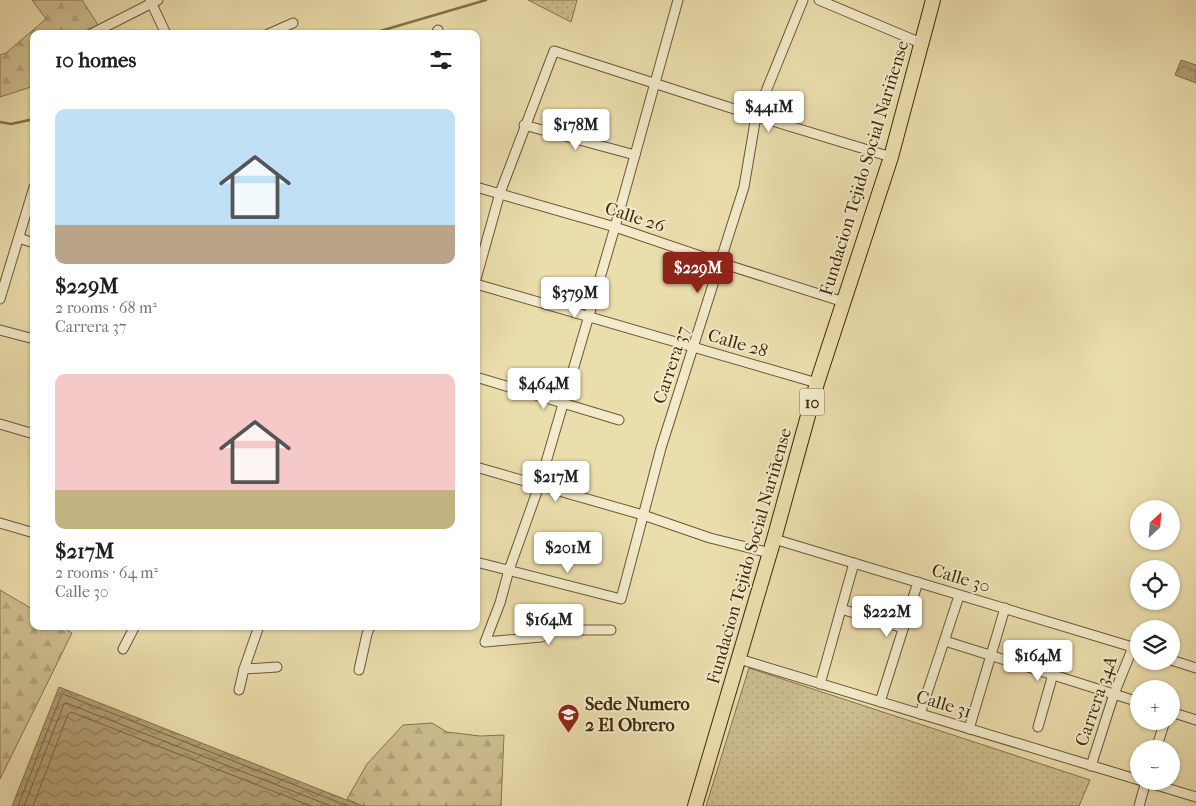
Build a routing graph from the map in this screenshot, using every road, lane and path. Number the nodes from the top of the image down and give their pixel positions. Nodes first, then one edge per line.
1 (678, 0) edge
2 (803, 0) edge
3 (820, 0) edge
4 (933, 0) edge
5 (153, 1) edge
6 (293, 23) dead end
7 (99, 30) edge
8 (164, 30) edge
9 (277, 30) edge
10 (921, 43) junction
11 (656, 84) junction
12 (756, 116) junction
13 (524, 125) junction
14 (635, 155) junction
15 (891, 156) junction
16 (480, 188) edge
17 (500, 193) junction
18 (30, 201) edge
19 (615, 227) junction
20 (19, 238) junction
21 (30, 242) edge
22 (721, 263) junction
23 (480, 265) edge
24 (480, 285) edge
25 (0, 299) edge
26 (844, 302) junction
27 (588, 317) junction
28 (0, 330) edge
29 (30, 338) edge
30 (693, 347) junction
31 (480, 378) edge
32 (817, 384) junction
33 (563, 403) junction
34 (619, 420) dead end
35 (0, 424) edge
36 (30, 433) edge
37 (480, 468) edge
38 (539, 486) junction
39 (643, 515) junction
40 (0, 522) edge
41 (30, 532) edge
42 (774, 540) junction
43 (770, 553) junction
44 (480, 563) edge
45 (854, 563) junction
46 (509, 570) junction
47 (918, 582) junction
48 (960, 596) junction
49 (1005, 608) junction
50 (841, 610) junction
51 (903, 628) junction
52 (133, 630) edge
53 (257, 630) edge
54 (368, 630) edge
55 (612, 630) dead end
56 (945, 640) junction
57 (1130, 646) edge
58 (123, 649) dead end
59 (1059, 653) dead end
60 (992, 655) junction
61 (739, 659) junction
62 (1130, 661) edge
63 (1180, 663) edge
64 (277, 667) dead end
65 (1196, 668) edge
66 (244, 669) junction
67 (359, 670) dead end
68 (1053, 674) junction
69 (820, 684) junction
70 (239, 690) dead end
71 (1114, 694) junction
72 (1130, 699) edge
73 (880, 702) junction
74 (920, 714) junction
75 (1180, 715) edge
76 (1196, 720) edge
77 (1038, 726) dead end
78 (969, 729) junction
79 (1091, 766) junction
80 (1130, 777) edge
81 (1142, 790) edge
82 (1173, 790) edge
83 (1196, 797) edge
84 (695, 806) edge
85 (1139, 806) edge

1 - 11 street
2 - 12 street, Carrera 37
3 - 10 street
4 - 10 main road, Fundacion Tejido Social Nariñense / 10
5 - 7 street
5 - 8 street
6 - 9 street
10 - 15 main road, Fundacion Tejido Social Nariñense / 10
11 - 12 street
11 - 13 street
11 - 14 street
12 - 15 street
12 - 22 street, Carrera 37
13 - 14 street
13 - 17 street
14 - 19 street
15 - 26 main road, Fundacion Tejido Social Nariñense / 10
16 - 17 street, Calle 26
17 - 19 street, Calle 26
17 - 23 street
18 - 20 street
19 - 22 street, Calle 26
19 - 27 street
20 - 21 street
20 - 25 street
22 - 26 street, Calle 26
22 - 30 street, Carrera 37
24 - 27 street, Calle 28
26 - 32 main road, Fundacion Tejido Social Nariñense / 10
27 - 30 street, Calle 28
27 - 33 street
28 - 29 street
30 - 32 street, Calle 28
30 - 39 street, Carrera 37
31 - 33 street
32 - 42 main road, Fundacion Tejido Social Nariñense / 10
33 - 34 street
33 - 38 street
35 - 36 street
37 - 38 street
38 - 39 street
38 - 46 street
39 - 43 street
39 - 46 street, Carrera 37
40 - 41 street
42 - 43 main road, Fundacion Tejido Social Nariñense / 10
42 - 45 street, Calle 30
43 - 61 main road, Fundacion Tejido Social Nariñense / 10
44 - 46 street
45 - 47 street, Calle 30
45 - 50 street
46 - 55 street
47 - 48 street, Calle 30
47 - 51 street
48 - 49 street, Calle 30
48 - 56 street
49 - 57 street, Calle 30
49 - 60 street
50 - 51 street
50 - 69 street
51 - 73 street
52 - 58 street
53 - 66 street
54 - 67 street
56 - 60 street
56 - 74 street
59 - 68 street
60 - 68 street
60 - 78 street
61 - 69 street, Calle 31
61 - 84 main road, Fundacion Tejido Social Nariñense / 10
62 - 71 street, Carrera 34A
63 - 65 street
64 - 66 street
66 - 70 street
68 - 71 street
68 - 77 street
69 - 73 street, Calle 31
71 - 72 street
71 - 79 street, Carrera 34A
73 - 74 street, Calle 31
74 - 78 street, Calle 31
75 - 76 street
78 - 79 street, Calle 31
79 - 80 street, Calle 31
81 - 85 street
82 - 83 street, Calle 31

